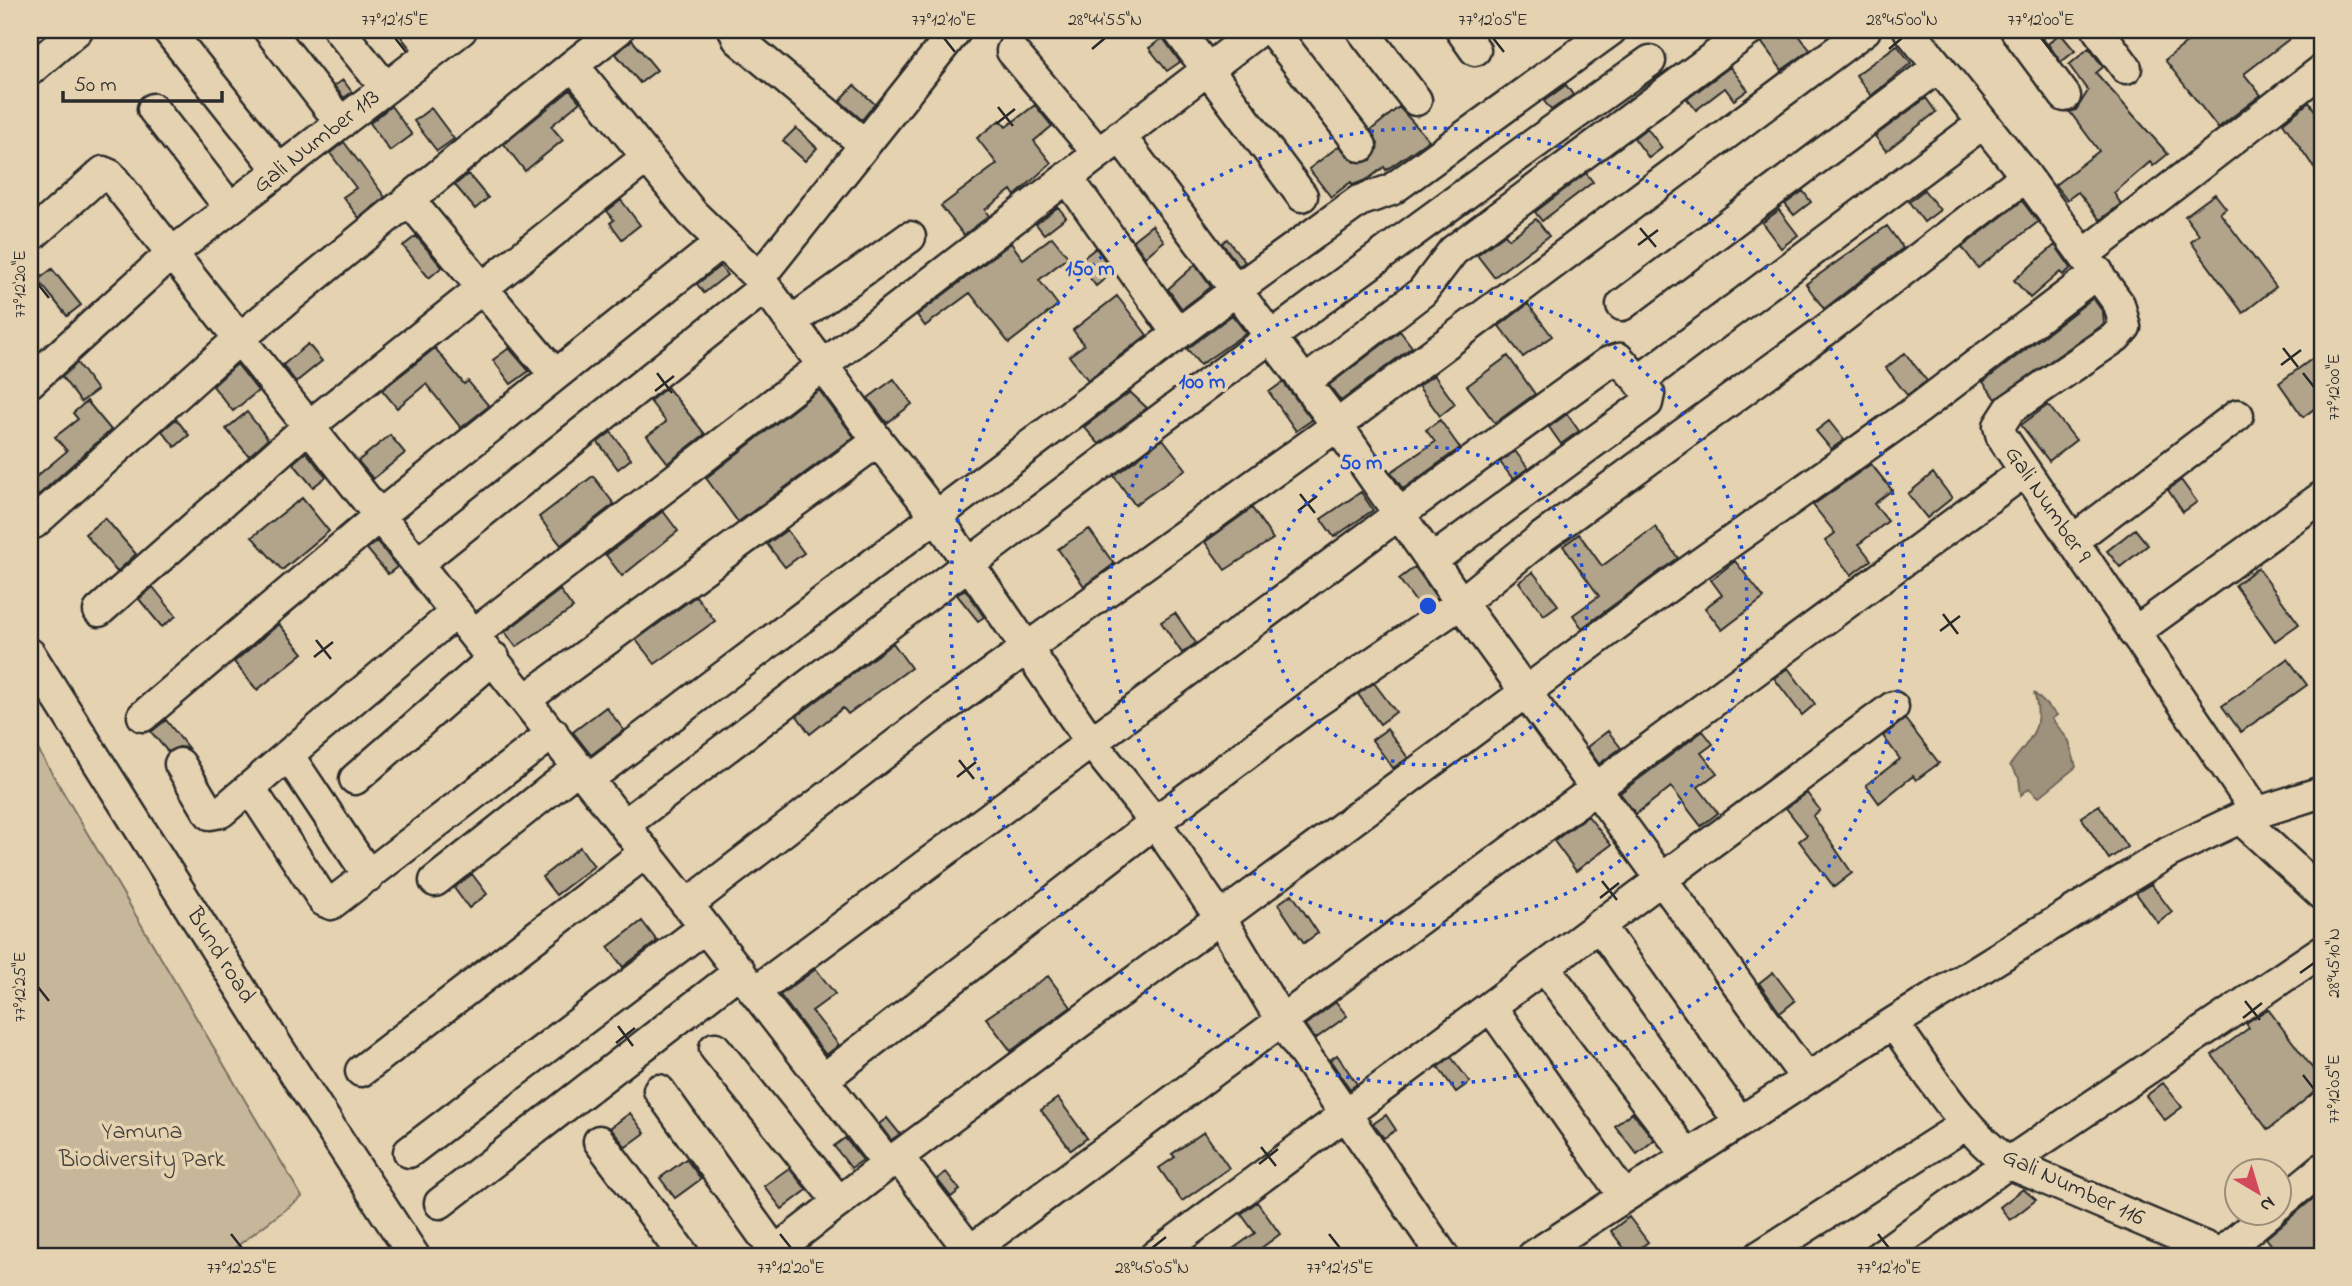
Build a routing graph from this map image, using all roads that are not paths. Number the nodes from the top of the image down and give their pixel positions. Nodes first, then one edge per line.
1 (77, 30) edge
2 (168, 30) edge
3 (268, 30) edge
4 (339, 30) edge
5 (461, 30) edge
6 (618, 30) edge
7 (734, 30) edge
8 (1178, 30) edge
9 (1259, 30) edge
10 (1272, 30) edge
11 (1362, 30) edge
12 (1611, 30) edge
13 (1866, 30) edge
14 (1909, 30) edge
15 (2016, 30) edge
16 (2098, 30) edge
17 (954, 31) edge
18 (1734, 35) edge
19 (425, 40) edge
20 (1012, 51) dead end
21 (1650, 61) dead end
22 (573, 65) junction
23 (1938, 67) junction
24 (2126, 68) dead end
25 (30, 70) edge
26 (1207, 70) junction
27 (2322, 70) edge
28 (386, 88) junction
29 (2065, 96) dead end
30 (1416, 100) dead end
31 (153, 109) dead end
32 (1983, 122) junction
33 (341, 123) junction
34 (864, 144) junction
35 (1109, 145) junction
36 (1361, 146) dead end
37 (647, 157) junction
38 (281, 171) junction
39 (2026, 176) junction
40 (1066, 177) junction
41 (1302, 196) dead end
42 (409, 200) junction
43 (230, 208) junction
44 (30, 237) edge
45 (910, 237) dead end
46 (722, 242) junction
47 (172, 253) junction
48 (2092, 263) junction
49 (762, 282) junction
50 (483, 289) junction
51 (1236, 290) junction
52 (1622, 305) dead end
53 (791, 322) junction
54 (1178, 334) junction
55 (1271, 337) junction
56 (240, 338) junction
57 (824, 367) junction
58 (555, 375) junction
59 (1639, 381) junction
60 (30, 382) edge
61 (1305, 382) junction
62 (2238, 415) dead end
63 (1337, 425) junction
64 (309, 426) junction
65 (878, 440) junction
66 (2025, 471) junction
67 (2322, 497) edge
68 (1399, 514) junction
69 (379, 516) junction
70 (936, 516) junction
71 (34, 523) dead end
72 (2072, 541) junction
73 (1431, 561) junction
74 (417, 564) junction
75 (969, 565) junction
76 (1461, 603) junction
77 (99, 611) dead end
78 (465, 623) junction
79 (2134, 633) junction
80 (1026, 649) junction
81 (30, 654) edge
82 (494, 658) junction
83 (1527, 693) junction
84 (526, 699) junction
85 (1893, 707) dead end
86 (143, 716) dead end
87 (553, 733) junction
88 (1091, 742) junction
89 (288, 755) junction
90 (180, 764) dead end
91 (584, 773) junction
92 (355, 779) dead end
93 (250, 788) junction
94 (1595, 788) junction
95 (2322, 792) edge
96 (2249, 815) junction
97 (1155, 822) junction
98 (624, 825) junction
99 (646, 852) junction
100 (369, 876) junction
101 (1661, 879) junction
102 (435, 881) dead end
103 (2322, 894) edge
104 (696, 916) junction
105 (1221, 919) junction
106 (1599, 925) junction
107 (2322, 951) edge
108 (1544, 967) junction
109 (748, 981) junction
110 (1491, 1007) junction
111 (1281, 1020) junction
112 (1893, 1023) junction
113 (715, 1048) dead end
114 (361, 1071) dead end
115 (825, 1078) junction
116 (1806, 1078) junction
117 (659, 1090) dead end
118 (1345, 1116) junction
119 (1739, 1121) junction
120 (1966, 1124) junction
121 (599, 1141) dead end
122 (409, 1152) dead end
123 (1687, 1155) junction
124 (893, 1160) junction
125 (2008, 1163) junction
126 (2322, 1169) edge
127 (2292, 1194) edge
128 (1624, 1196) junction
129 (839, 1202) junction
130 (440, 1203) dead end
131 (2255, 1226) edge
132 (972, 1254) edge
133 (774, 1255) edge
134 (2223, 1255) edge
135 (414, 1256) edge
136 (684, 1256) edge
137 (1155, 1256) edge
138 (1443, 1256) edge
139 (1533, 1256) edge
140 (1760, 1256) edge
141 (1880, 1256) edge

1 - 25 street
2 - 38 street
3 - 33 street
4 - 28 street
5 - 19 street, Gali Number 113
6 - 22 street
7 - 34 street
8 - 26 street
9 - 26 street
10 - 36 street
11 - 30 street
12 - 51 street
13 - 63 street
14 - 23 street, Gali Number 9
15 - 29 street
16 - 24 street
17 - 34 street
18 - 61 street
19 - 28 street, Gali Number 113
20 - 35 street
21 - 55 street
22 - 37 street
22 - 42 street
23 - 32 street, Gali Number 9
23 - 52 street
26 - 35 street
26 - 41 street
27 - 48 street
28 - 33 street, Gali Number 113
31 - 43 street
32 - 39 street, Gali Number 9
32 - 59 street
33 - 38 street, Gali Number 113
34 - 49 street
35 - 40 street
35 - 51 street
37 - 46 street
37 - 50 street
38 - 43 street, Gali Number 113
39 - 48 street, Gali Number 9
39 - 76 street
40 - 54 street
40 - 57 street
42 - 50 street
42 - 56 street
43 - 47 street, Gali Number 113
44 - 47 street
45 - 53 street
46 - 49 street
46 - 58 street
47 - 56 street
47 - 60 street, Gali Number 113
48 - 66 street, Gali Number 9
48 - 83 street
49 - 53 street
49 - 74 street
50 - 58 street
50 - 64 street
51 - 54 street
51 - 55 street
53 - 57 street
54 - 70 street
55 - 61 street
55 - 75 street
56 - 64 street
56 - 71 street
57 - 65 street
57 - 78 street
58 - 69 street
59 - 68 street
59 - 73 street
61 - 63 street
62 - 72 street
63 - 68 street
63 - 80 street
64 - 69 street
64 - 77 street
65 - 70 street
65 - 84 street
66 - 72 street, Gali Number 9
66 - 94 street
67 - 79 street
68 - 73 street
68 - 88 street
69 - 74 street
69 - 86 street
70 - 75 street
70 - 91 street
72 - 79 street, Gali Number 9
73 - 76 street
74 - 78 street
75 - 80 street
75 - 98 street
76 - 83 street
76 - 97 street
78 - 82 street
78 - 89 street
79 - 96 street, Gali Number 9
80 - 88 street
80 - 104 street
81 - 135 street, Bund road
82 - 84 street
82 - 92 street
83 - 94 street
83 - 105 street
84 - 87 street
85 - 101 street
87 - 91 street
87 - 100 street
88 - 97 street
88 - 109 street
89 - 93 street
89 - 100 street
90 - 93 street
91 - 98 street
91 - 102 street
93 - 100 street
94 - 101 street
94 - 111 street
95 - 96 street
96 - 103 street, Gali Number 9
96 - 112 street
97 - 105 street
97 - 115 street
98 - 99 street
99 - 104 street
99 - 114 street
101 - 106 street
101 - 116 street
104 - 109 street
104 - 122 street
105 - 111 street
105 - 124 street
106 - 108 street
106 - 119 street
107 - 125 street
108 - 110 street
108 - 123 street
109 - 115 street
109 - 130 street
110 - 118 street
110 - 128 street
111 - 118 street
111 - 132 street
112 - 116 street
112 - 120 street, Gali Number 116
113 - 129 street
115 - 124 street
116 - 119 street
117 - 133 street
118 - 137 street
118 - 138 street
119 - 123 street
120 - 125 street, Gali Number 116
120 - 140 street
121 - 136 street
123 - 128 street
124 - 129 street
124 - 132 street
125 - 134 street, Gali Number 116
125 - 141 street
126 - 127 street
128 - 139 street
129 - 133 street
131 - 134 street

